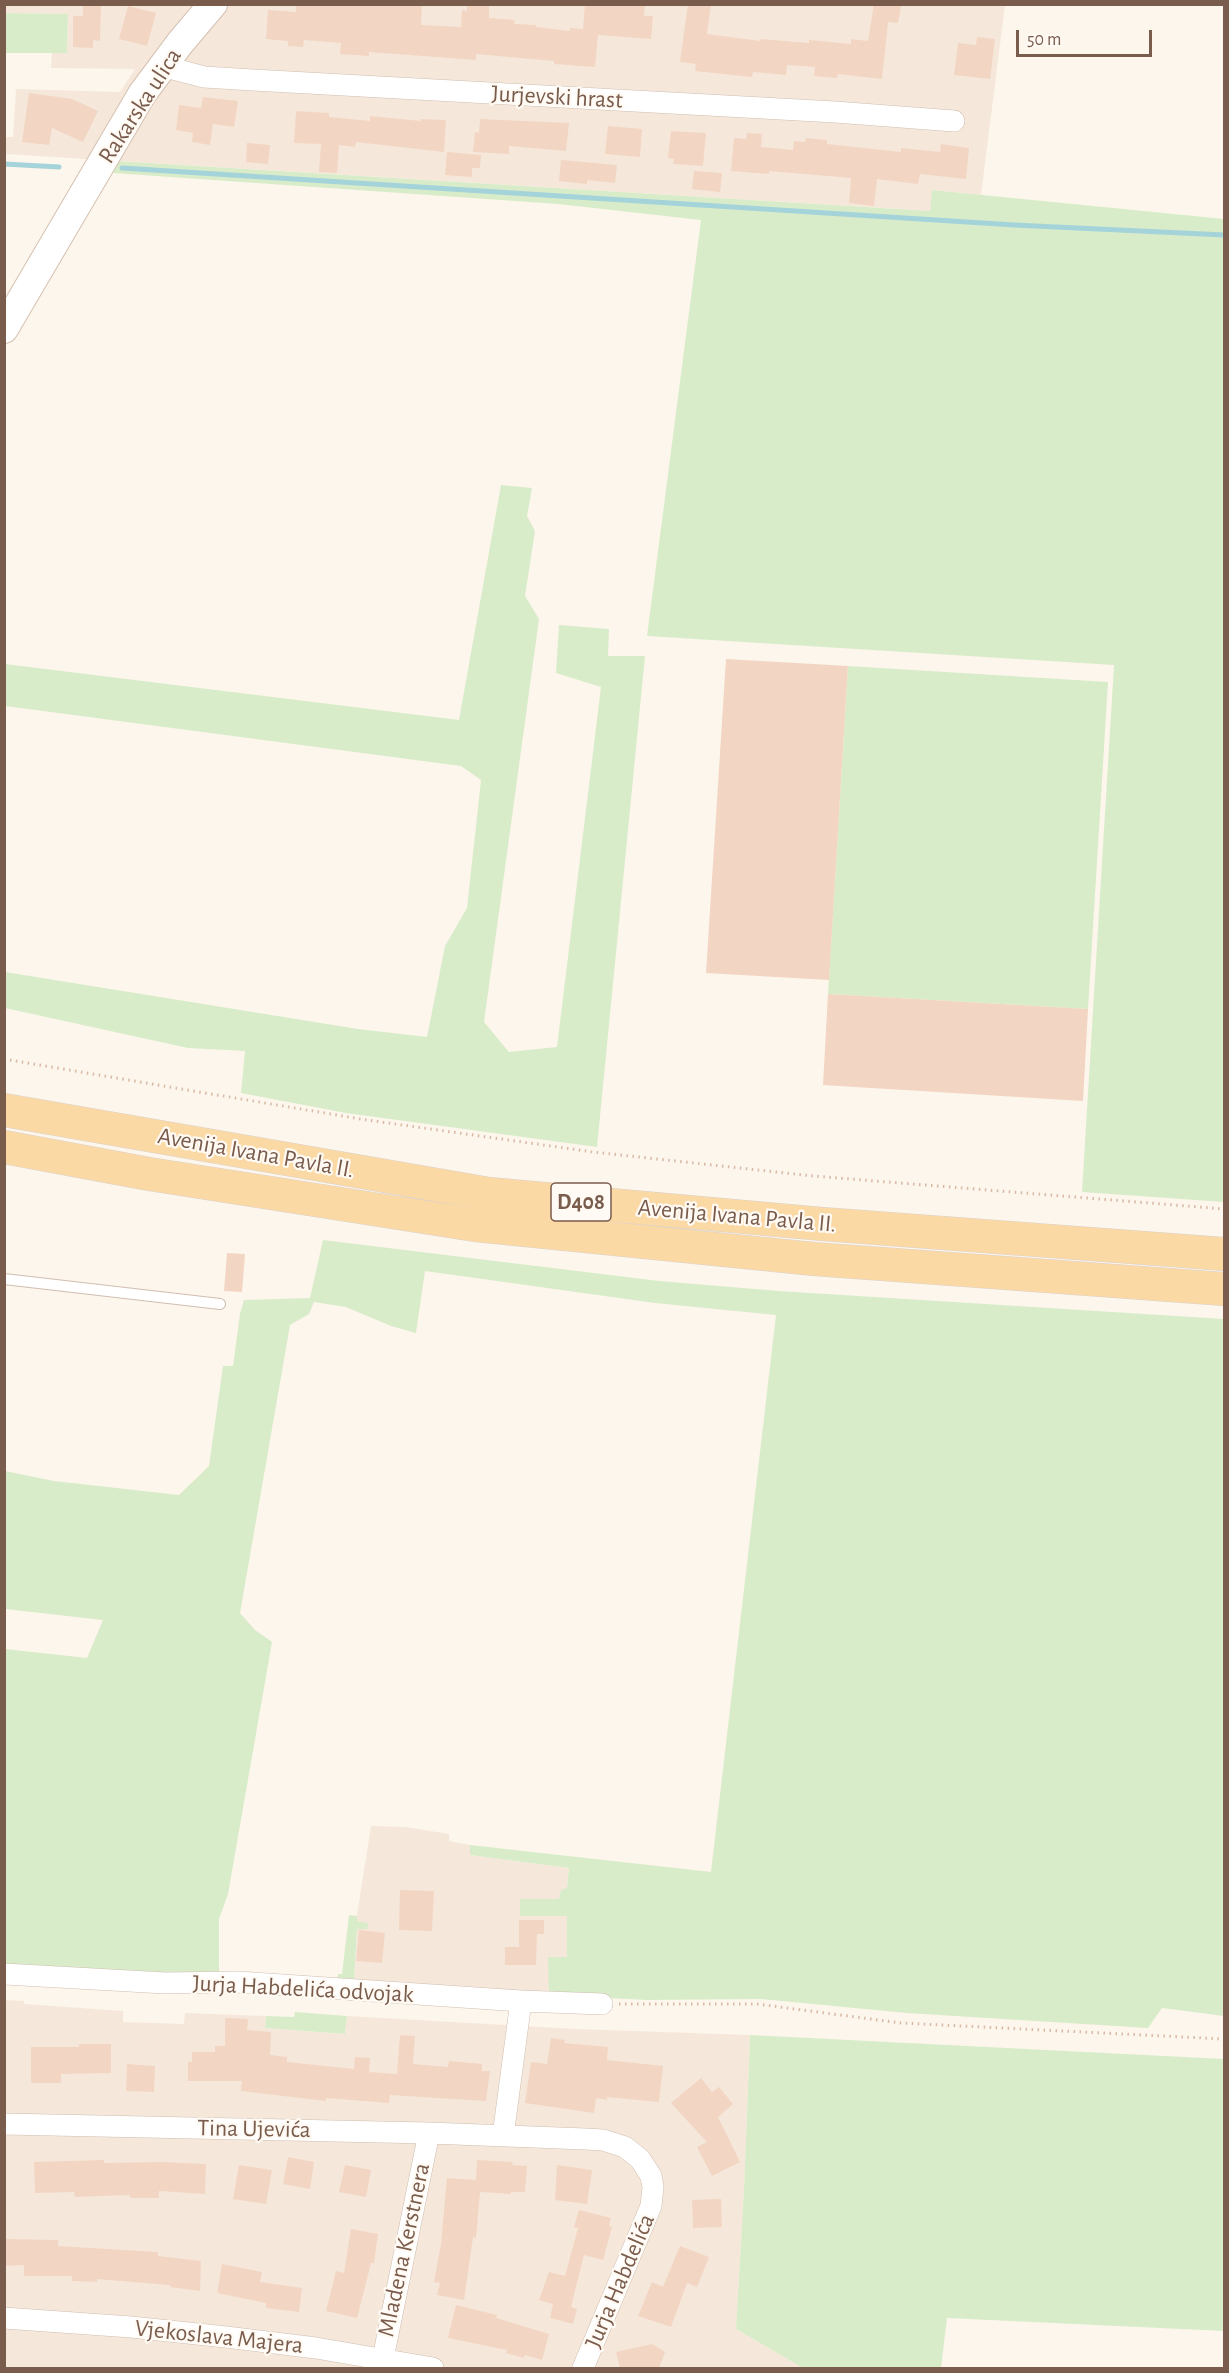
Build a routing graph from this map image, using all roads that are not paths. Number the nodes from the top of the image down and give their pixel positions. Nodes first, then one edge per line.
1 (213, 4) edge
2 (162, 66) junction
3 (954, 121) dead end
4 (4, 330) edge
5 (4, 1110) edge
6 (4, 1146) edge
7 (1224, 1254) edge
8 (4, 1279) edge
9 (1224, 1289) edge
10 (220, 1304) dead end
11 (4, 1974) edge
12 (521, 2001) junction
13 (602, 2004) road end
14 (4, 2124) edge
15 (429, 2133) junction
16 (503, 2136) junction
17 (4, 2318) edge
18 (382, 2364) edge
19 (433, 2368) edge
20 (583, 2368) edge

1 - 2 main road, Rakarska ulica
2 - 3 street, Jurjevski hrast
2 - 4 main road, Rakarska ulica
5 - 7 main road, Avenija Ivana Pavla II. / D408
6 - 9 main road, Avenija Ivana Pavla II. / D408
8 - 10 lane
11 - 12 street, Jurja Habdelića odvojak
12 - 13 street, Jurja Habdelića odvojak
12 - 16 street
14 - 15 street, Tina Ujevića
15 - 16 street, Tina Ujevića
15 - 18 street, Mladena Kerstnera
16 - 20 street, Jurja Habdelića
17 - 18 street, Vjekoslava Majera
18 - 19 street, Vjekoslava Majera

